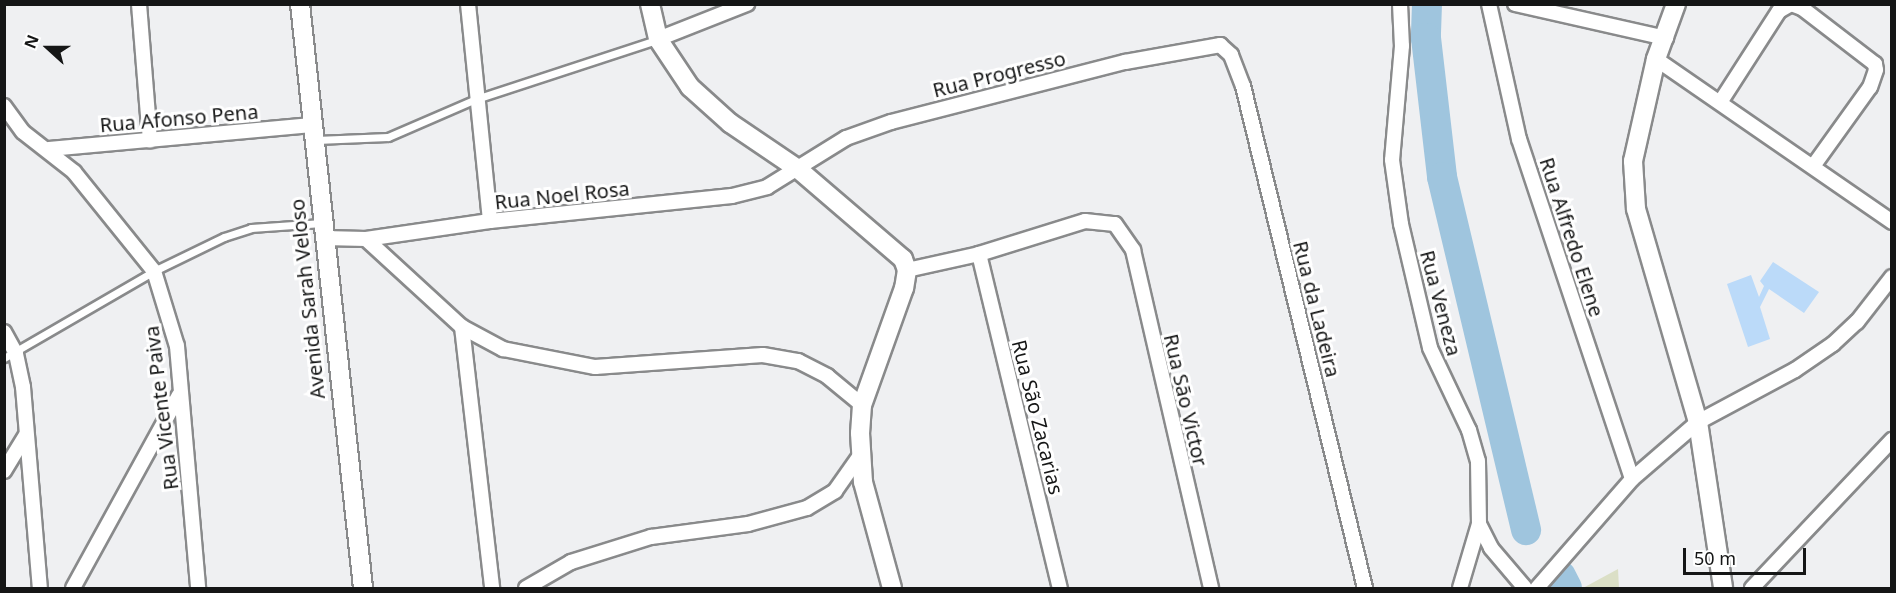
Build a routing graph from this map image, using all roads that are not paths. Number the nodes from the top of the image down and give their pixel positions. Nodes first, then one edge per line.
1 (139, 4) edge
2 (300, 4) edge
3 (468, 4) edge
4 (650, 4) edge
5 (747, 4) edge
6 (1400, 4) edge
7 (1489, 4) edge
8 (1515, 4) edge
9 (1676, 4) edge
10 (1791, 4) edge
11 (1666, 38) junction
12 (658, 39) junction
13 (1220, 45) joint
14 (1656, 59) junction
15 (476, 99) junction
16 (1721, 101) junction
17 (4, 106) edge
18 (313, 133) junction
19 (150, 141) junction
20 (49, 149) junction
21 (1814, 165) junction
22 (798, 170) junction
23 (490, 221) junction
24 (1892, 222) edge
25 (323, 231) junction
26 (366, 239) junction
27 (979, 254) junction
28 (907, 270) junction
29 (154, 271) junction
30 (1892, 277) edge
31 (462, 327) junction
32 (4, 332) edge
33 (10, 356) edge
34 (179, 395) junction
35 (862, 405) junction
36 (1698, 422) junction
37 (26, 435) junction
38 (1892, 440) edge
39 (1886, 453) edge
40 (861, 454) junction
41 (4, 471) edge
42 (1632, 479) junction
43 (1479, 524) junction
44 (40, 588) edge
45 (73, 588) edge
46 (198, 588) edge
47 (363, 588) edge
48 (492, 588) edge
49 (526, 588) edge
50 (892, 588) edge
51 (1060, 588) edge
52 (1211, 588) edge
53 (1365, 588) edge
54 (1460, 588) edge
55 (1524, 588) edge
56 (1537, 588) edge
57 (1723, 588) edge
58 (1752, 588) edge

1 - 19 street
2 - 18 main road, Avenida Sarah Veloso
3 - 15 street
4 - 12 main road
5 - 12 street
6 - 43 street, Rua Veneza
7 - 42 street, Rua Alfredo Elene
8 - 11 street
9 - 11 main road
10 - 16 street
10 - 21 street
11 - 14 main road
12 - 15 lane
12 - 22 main road
13 - 22 street, Rua Progresso
13 - 53 street, Rua da Ladeira
14 - 16 street
14 - 36 main road
15 - 18 lane
15 - 23 street
16 - 21 street
17 - 20 street, Rua Vicente Paiva
18 - 19 street, Rua Afonso Pena
18 - 25 main road, Avenida Sarah Veloso
19 - 20 street, Rua Afonso Pena
20 - 29 street, Rua Vicente Paiva
21 - 24 street
22 - 23 street, Rua Noel Rosa
22 - 28 main road
23 - 26 street, Rua Noel Rosa
25 - 26 street, Rua Noel Rosa
25 - 29 lane
25 - 47 main road, Avenida Sarah Veloso
26 - 31 street
27 - 28 street
27 - 51 street, Rua São Zacarias
27 - 52 street, Rua São Victor
28 - 35 main road
29 - 33 lane
29 - 34 street, Rua Vicente Paiva
30 - 36 street
31 - 35 street
31 - 48 street
32 - 33 street
33 - 37 street
34 - 45 street
34 - 46 street, Rua Vicente Paiva
35 - 40 main road
36 - 42 street
36 - 57 main road
37 - 41 street
37 - 44 street
38 - 39 street
39 - 58 street
40 - 49 street
40 - 50 main road
42 - 56 street
43 - 54 street
43 - 55 street, Rua Veneza

